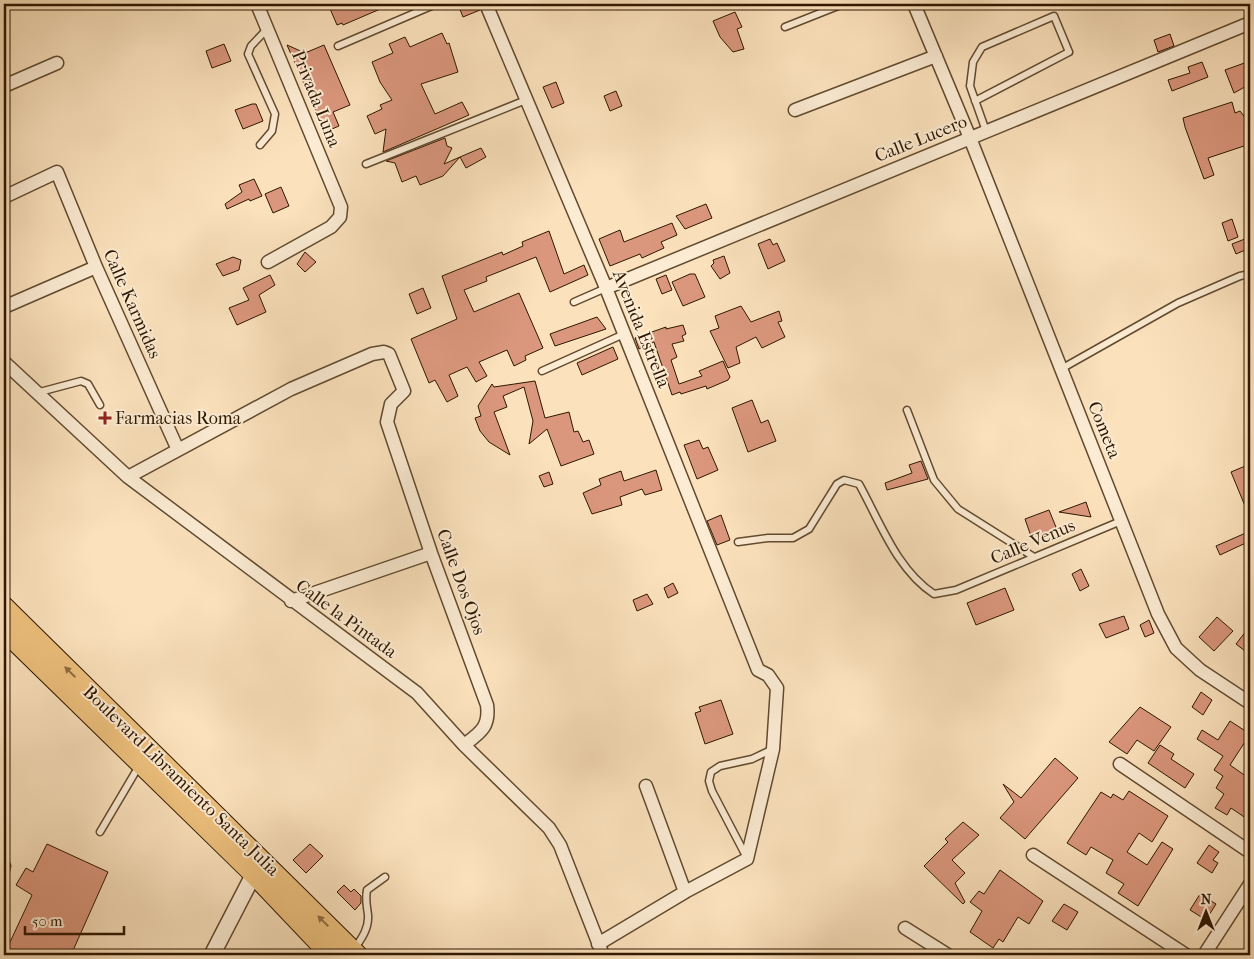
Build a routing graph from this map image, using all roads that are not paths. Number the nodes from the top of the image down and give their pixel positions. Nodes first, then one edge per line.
1 (257, 4) edge
2 (436, 4) edge
3 (486, 4) edge
4 (843, 4) edge
5 (914, 4) edge
6 (1250, 23) edge
7 (786, 27) dead end
8 (268, 28) junction
9 (338, 46) dead end
10 (936, 56) junction
11 (56, 63) dead end
12 (4, 86) edge
13 (526, 100) junction
14 (975, 100) junction
15 (795, 110) dead end
16 (986, 131) junction
17 (970, 138) junction
18 (260, 145) dead end
19 (366, 164) dead end
20 (4, 197) edge
21 (268, 262) dead end
22 (96, 267) junction
23 (1250, 274) edge
24 (606, 288) junction
25 (574, 302) dead end
26 (4, 307) edge
27 (624, 334) junction
28 (4, 362) edge
29 (1061, 369) junction
30 (542, 371) dead end
31 (35, 394) junction
32 (100, 405) dead end
33 (906, 410) dead end
34 (178, 450) junction
35 (128, 477) junction
36 (1121, 521) junction
37 (738, 542) dead end
38 (431, 553) junction
39 (1034, 557) junction
40 (291, 601) junction
41 (4, 607) edge
42 (11, 637) edge
43 (1250, 703) edge
44 (464, 745) junction
45 (773, 749) junction
46 (140, 764) junction
47 (1120, 764) dead end
48 (646, 786) dead end
49 (100, 832) dead end
50 (1250, 852) edge
51 (1033, 855) dead end
52 (4, 859) edge
53 (747, 859) junction
54 (258, 867) junction
55 (385, 877) dead end
56 (4, 878) edge
57 (1250, 884) edge
58 (685, 892) junction
59 (905, 928) dead end
60 (600, 950) edge
61 (355, 953) edge
62 (212, 955) edge
63 (331, 955) edge
64 (948, 955) edge
65 (1186, 955) edge
66 (1204, 955) edge

1 - 8 street, Privada Luna
2 - 9 lane
3 - 13 street, Avenida Estrella
4 - 7 lane
5 - 10 street, Cometa
6 - 16 street, Calle Lucero
8 - 18 lane
8 - 21 street, Privada Luna
10 - 15 street
10 - 17 street, Cometa
11 - 12 street
13 - 19 lane
13 - 24 street, Avenida Estrella
14 - 14 lane
14 - 16 lane
16 - 17 street, Calle Lucero
17 - 24 street, Calle Lucero
17 - 29 street, Cometa
20 - 22 street, Calle Karmidas
22 - 26 street
22 - 34 street, Calle Karmidas
23 - 29 lane
24 - 25 lane
24 - 27 street, Avenida Estrella
27 - 30 lane
27 - 45 street, Avenida Estrella
28 - 31 street, Calle la Pintada
29 - 36 street, Cometa
31 - 32 lane
31 - 35 street, Calle la Pintada
33 - 39 lane
34 - 35 street
34 - 38 street, Calle Dos Ojos
35 - 40 street, Calle la Pintada
36 - 39 lane, Calle Venus
36 - 43 street, Cometa
37 - 39 lane, Calle Venus
38 - 40 street
38 - 44 street, Calle Dos Ojos
40 - 44 street, Calle la Pintada
41 - 42 main road, Boulevard Libramiento Santa Julia
42 - 46 main road, Boulevard Libramiento Santa Julia
54 -> 42 main road, Boulevard Libramiento Santa Julia
44 - 60 street, Calle la Pintada
45 - 53 street
45 - 53 lane
46 - 49 lane
46 - 54 main road, Boulevard Libramiento Santa Julia
47 - 50 street
48 - 58 street
51 - 65 street
52 - 56 lane
53 - 58 street
61 -> 54 main road, Boulevard Libramiento Santa Julia
54 - 62 street
54 - 63 main road, Boulevard Libramiento Santa Julia
55 - 61 lane
57 - 66 street
58 - 60 street
59 - 64 street

